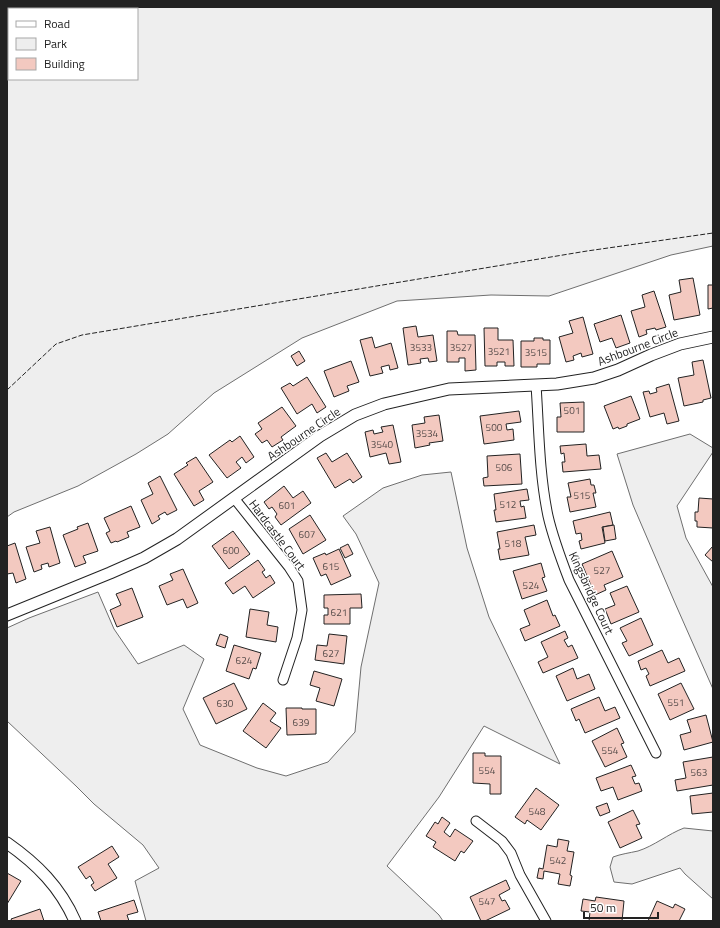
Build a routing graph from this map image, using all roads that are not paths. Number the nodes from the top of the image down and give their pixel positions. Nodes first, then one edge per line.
1 (713, 337) edge
2 (536, 385) junction
3 (234, 498) junction
4 (7, 615) edge
5 (283, 680) dead end
6 (656, 753) dead end
7 (476, 821) dead end
8 (7, 843) edge
9 (75, 921) edge
10 (546, 921) edge

1 - 2 street, Ashbourne Circle
2 - 3 street, Ashbourne Circle
2 - 6 street, Kingsbridge Court
3 - 4 street, Ashbourne Circle
3 - 5 street, Hardcastle Court
7 - 10 street
8 - 9 street

